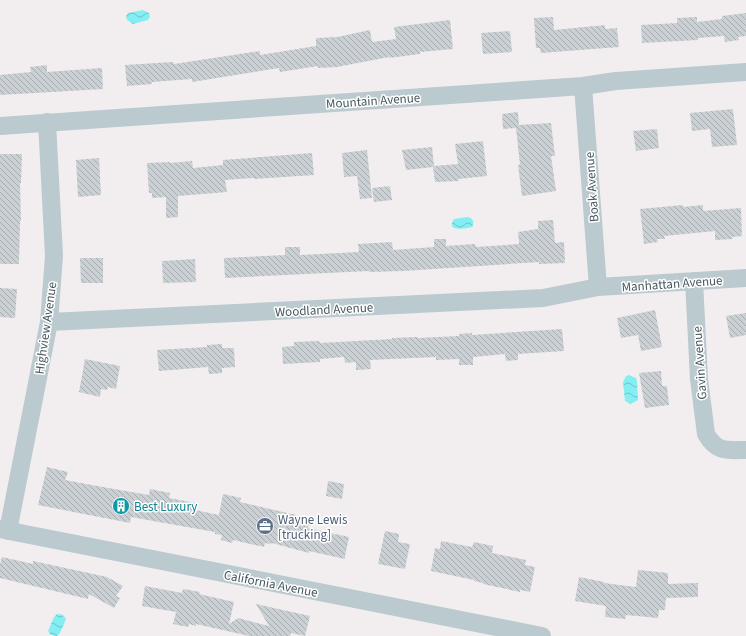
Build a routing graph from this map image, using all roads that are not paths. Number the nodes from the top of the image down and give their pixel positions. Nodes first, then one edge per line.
1 (746, 72) edge
2 (583, 86) junction
3 (47, 122) junction
4 (0, 126) edge
5 (746, 278) edge
6 (694, 281) junction
7 (598, 287) junction
8 (48, 322) junction
9 (746, 450) edge
10 (4, 530) edge
11 (542, 636) edge

1 - 2 street, Mountain Avenue
2 - 3 street, Mountain Avenue
2 - 7 street, Boak Avenue
3 - 4 street, Mountain Avenue
3 - 8 street, Highview Avenue
5 - 6 street, Manhattan Avenue
6 - 7 street, Manhattan Avenue
6 - 9 street, Gavin Avenue
7 - 8 street, Woodland Avenue
8 - 10 street, Highview Avenue
10 - 11 street, California Avenue

